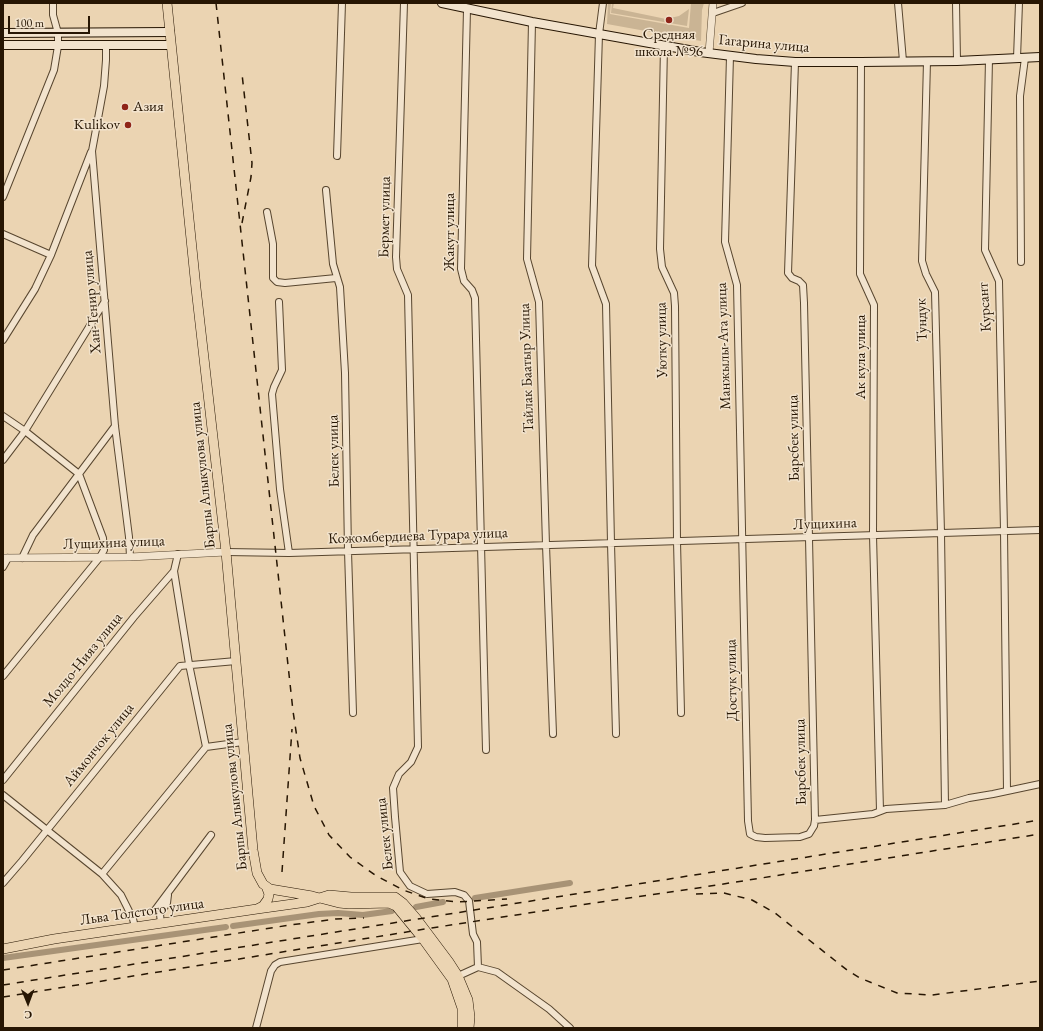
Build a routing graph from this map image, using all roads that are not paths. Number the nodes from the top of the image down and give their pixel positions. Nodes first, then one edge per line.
1 (53, 3) edge
2 (342, 3) edge
3 (404, 3) edge
4 (442, 3) edge
5 (603, 3) edge
6 (713, 3) edge
7 (742, 3) edge
8 (898, 3) edge
9 (956, 3) edge
10 (1020, 3) edge
11 (169, 4) edge
12 (467, 9) junction
13 (713, 13) junction
14 (532, 22) junction
15 (170, 32) junction
16 (3, 33) edge
17 (58, 33) junction
18 (599, 34) junction
19 (171, 45) junction
20 (3, 46) edge
21 (58, 46) junction
22 (106, 46) junction
23 (664, 46) junction
24 (709, 53) junction
25 (730, 56) junction
26 (1040, 57) edge
27 (1021, 58) junction
28 (989, 59) junction
29 (927, 61) junction
30 (957, 61) junction
31 (795, 62) junction
32 (861, 62) junction
33 (903, 62) junction
34 (92, 151) junction
35 (337, 156) dead end
36 (326, 190) dead end
37 (3, 197) edge
38 (267, 212) dead end
39 (3, 234) edge
40 (51, 255) junction
41 (1021, 262) dead end
42 (336, 278) junction
43 (105, 301) junction
44 (279, 302) dead end
45 (3, 340) edge
46 (3, 416) edge
47 (115, 426) junction
48 (25, 431) junction
49 (3, 460) edge
50 (79, 474) junction
51 (1040, 530) edge
52 (1004, 531) junction
53 (941, 533) junction
54 (873, 535) junction
55 (809, 537) junction
56 (742, 539) junction
57 (677, 541) junction
58 (610, 543) junction
59 (546, 545) junction
60 (482, 547) junction
61 (413, 549) junction
62 (348, 551) junction
63 (226, 552) junction
64 (289, 553) junction
65 (178, 554) junction
66 (100, 557) junction
67 (130, 557) junction
68 (5, 558) edge
69 (22, 558) junction
70 (3, 567) edge
71 (174, 571) junction
72 (236, 661) junction
73 (189, 664) junction
74 (3, 676) edge
75 (353, 713) dead end
76 (681, 713) dead end
77 (553, 734) dead end
78 (616, 734) dead end
79 (243, 742) junction
80 (206, 747) junction
81 (486, 750) dead end
82 (3, 780) edge
83 (1040, 784) edge
84 (1006, 791) junction
85 (3, 794) edge
86 (945, 805) junction
87 (880, 811) junction
88 (815, 820) junction
89 (47, 830) junction
90 (211, 835) dead end
91 (102, 874) junction
92 (3, 883) edge
93 (266, 886) junction
94 (168, 893) junction
95 (319, 898) junction
96 (257, 909) junction
97 (155, 910) dead end
98 (161, 924) junction
99 (135, 928) junction
100 (423, 939) junction
101 (3, 949) edge
102 (478, 967) junction
103 (455, 978) junction
104 (256, 1028) edge
105 (462, 1028) edge
106 (469, 1028) edge
107 (570, 1028) edge

1 - 17 street
2 - 35 street
3 - 61 street, Бермет улица
4 - 12 main road, Гагарина улица
5 - 18 street
6 - 13 street
7 - 13 street
8 - 33 street
9 - 30 street
10 - 27 street
11 - 15 main road, Барпы Алыкулова улица
12 - 14 main road, Гагарина улица
12 - 60 street, Жакут улица
13 - 24 street
14 - 18 main road, Гагарина улица
14 - 59 street, Тайлак Баатыр Улица
15 - 17 main road
15 - 19 main road, Барпы Алыкулова улица
16 - 17 main road
17 - 21 street
18 - 23 main road, Гагарина улица
18 - 58 street
19 - 22 main road
19 - 63 main road, Барпы Алыкулова улица
20 - 21 main road
21 - 22 main road
21 - 37 street
22 - 34 street, Хан-Тенир улица
23 - 24 main road, Гагарина улица
23 - 57 street, Уютку улица
24 - 25 main road, Гагарина улица
25 - 31 main road, Гагарина улица
25 - 56 street, Манжылы-Ата улица
26 - 27 main road, Гагарина улица
27 - 28 main road, Гагарина улица
27 - 41 street
28 - 30 main road, Гагарина улица
28 - 52 street, Курсант
29 - 30 main road, Гагарина улица
29 - 33 main road, Гагарина улица
29 - 53 street, Тундук
31 - 32 main road, Гагарина улица
31 - 55 street, Барсбек улица
32 - 33 main road, Гагарина улица
32 - 54 street, Ак кула улица
34 - 40 street
34 - 43 street, Хан-Тенир улица
36 - 42 street, Белек улица
38 - 42 street
39 - 40 street
40 - 45 street
42 - 62 street, Белек улица
43 - 47 street, Хан-Тенир улица
43 - 48 street
44 - 64 street
46 - 48 street
47 - 50 street
47 - 67 street, Хан-Тенир улица
48 - 49 street
48 - 50 street
50 - 66 street
50 - 69 street
51 - 52 street, Лущихина
52 - 53 street, Лущихина
52 - 84 street, Курсант
53 - 54 street, Лущихина
53 - 86 street, Тундук
54 - 55 street, Лущихина
54 - 87 street, Ак кула улица
55 - 56 street, Лущихина
55 - 88 street, Барсбек улица
56 - 57 street, Лущихина
56 - 88 street, Достук улица
57 - 58 street, Лущихина
57 - 76 street, Уютку улица
58 - 59 street, Кожомбердиева Турара улица
58 - 78 street
59 - 60 street, Кожомбердиева Турара улица
59 - 77 street, Тайлак Баатыр Улица
60 - 61 street, Кожомбердиева Турара улица
60 - 81 street, Жакут улица
61 - 62 street, Кожомбердиева Турара улица
61 - 102 street, Белек улица
62 - 64 street, Кожомбердиева Турара улица
62 - 75 street, Белек улица
63 - 64 street, Кожомбердиева Турара улица
63 - 65 street, Лущихина улица
63 - 72 main road, Барпы Алыкулова улица
65 - 67 street, Лущихина улица
65 - 71 street, Молдо-Нияз улица
66 - 67 street, Лущихина улица
66 - 69 street, Лущихина улица
66 - 74 street
68 - 69 street, Лущихина улица
68 - 70 street
71 - 73 street
71 - 82 street, Молдо-Нияз улица
72 - 73 street, Аймончок улица
72 - 79 main road, Барпы Алыкулова улица
73 - 80 street
73 - 89 street, Аймончок улица
79 - 80 street
79 - 93 main road, Барпы Алыкулова улица
80 - 91 street
83 - 84 street
84 - 86 street
85 - 89 street
86 - 87 street
87 - 88 street
89 - 91 street
89 - 92 street, Аймончок улица
90 - 94 street
91 - 99 street
93 - 95 main road, Барпы Алыкулова улица
93 - 96 main road
94 - 97 street
94 - 98 street
95 - 96 main road, Льва Толстого улица
95 - 100 main road
95 - 103 main road
96 - 98 main road, Льва Толстого улица
98 - 99 main road, Льва Толстого улица
99 - 101 main road, Льва Толстого улица
100 - 103 main road
100 - 104 street
102 - 103 street
102 - 107 street
103 - 105 main road
103 - 106 main road

